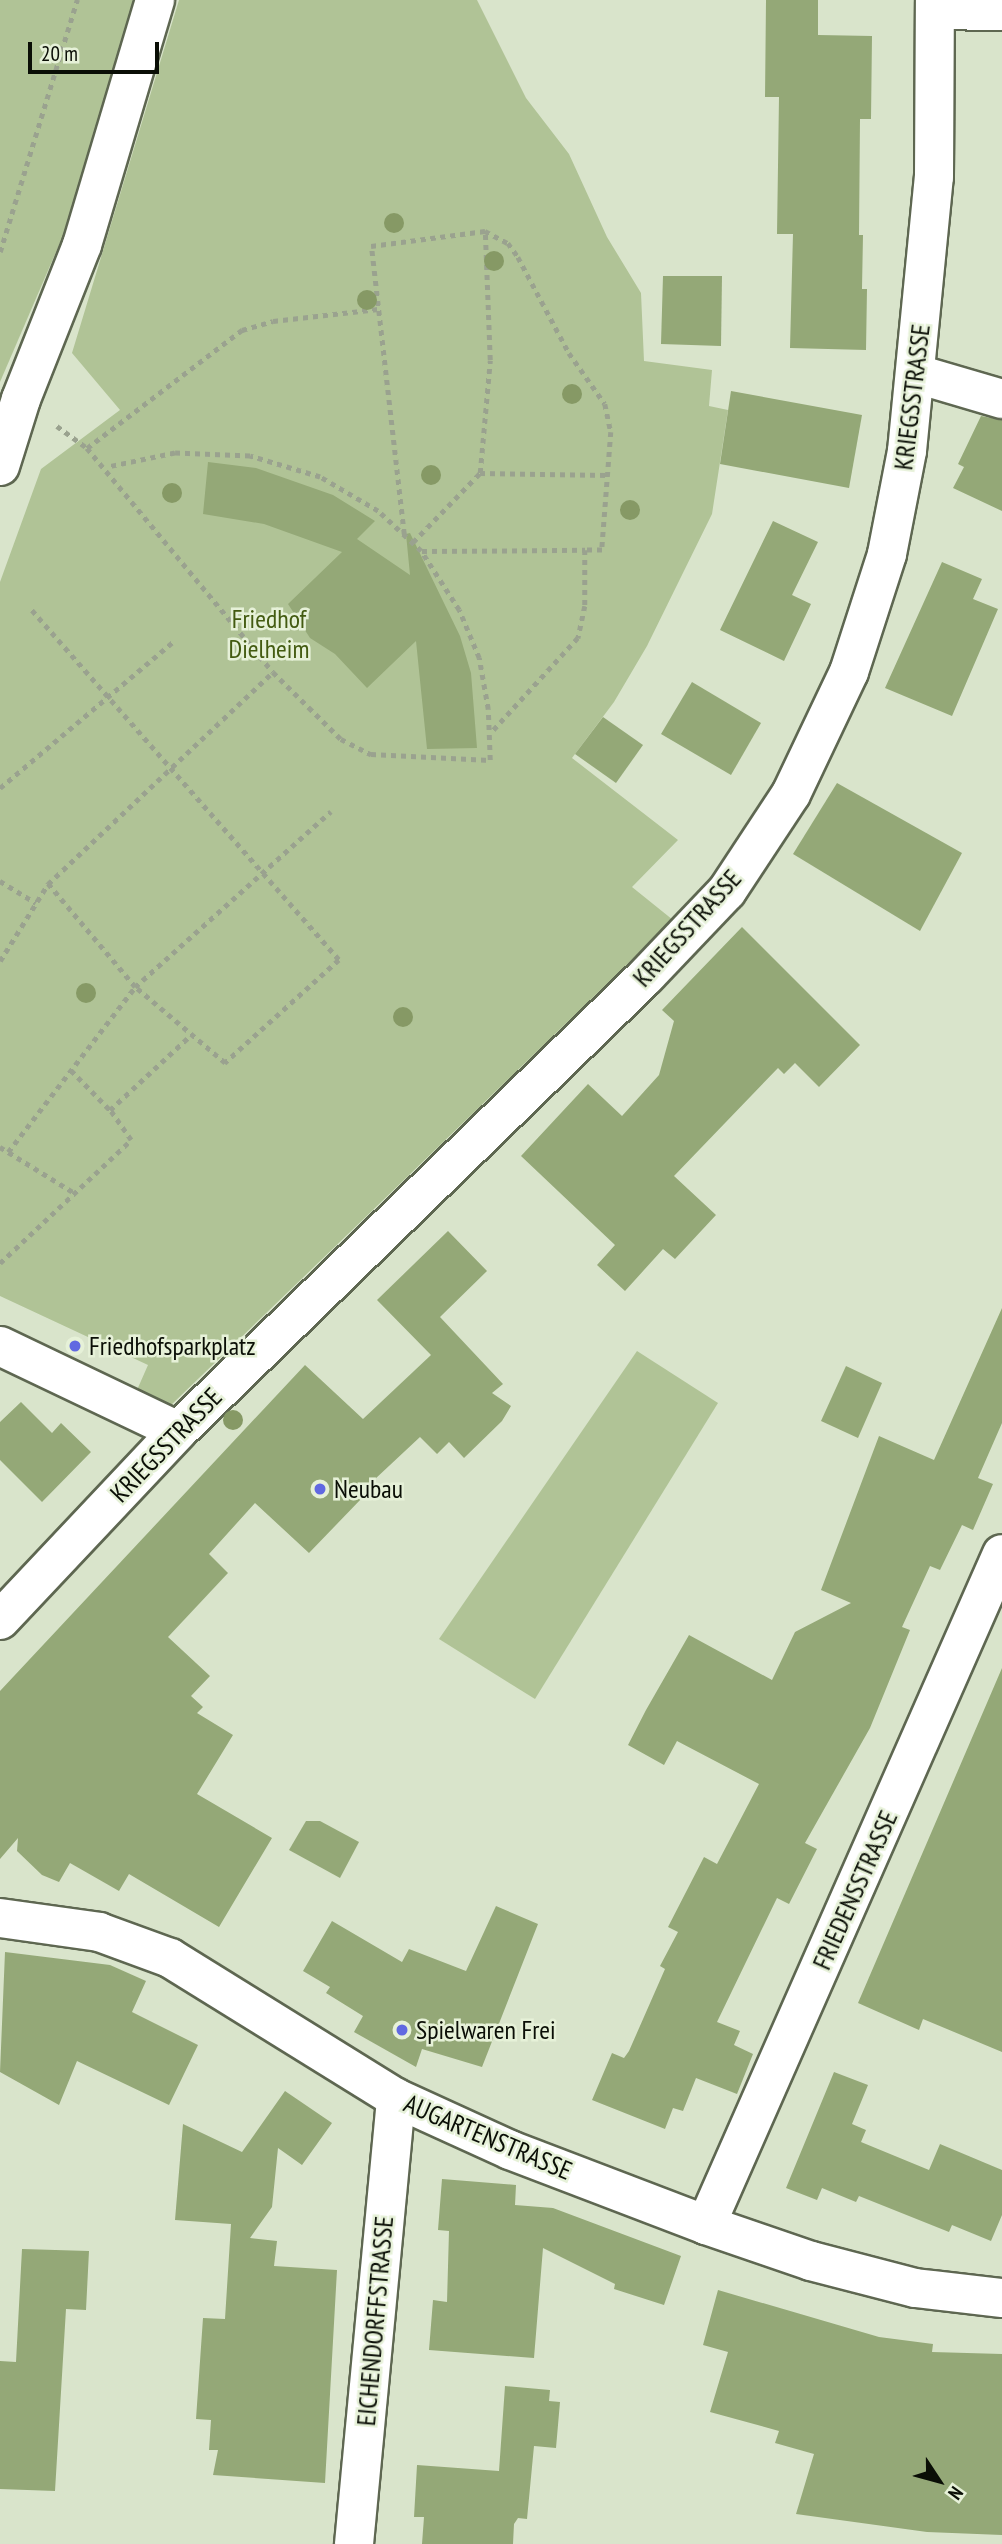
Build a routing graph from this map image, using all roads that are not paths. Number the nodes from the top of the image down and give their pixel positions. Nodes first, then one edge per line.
1 (155, 0) edge
2 (935, 5) edge
3 (1002, 11) edge
4 (917, 374) junction
5 (1002, 399) edge
6 (0, 466) edge
7 (0, 1346) edge
8 (178, 1431) junction
9 (1002, 1554) edge
10 (0, 1620) edge
11 (0, 1918) edge
12 (396, 2098) junction
13 (706, 2225) junction
14 (1002, 2298) edge
15 (354, 2544) edge

1 - 6 street
2 - 3 street, KRIEGSSTRASSE
2 - 4 street, KRIEGSSTRASSE
4 - 5 street
4 - 8 street, KRIEGSSTRASSE
7 - 8 street
8 - 10 street, KRIEGSSTRASSE
9 - 13 street, FRIEDENSSTRASSE
11 - 12 street, AUGARTENSTRASSE
12 - 13 street, AUGARTENSTRASSE
12 - 15 street, EICHENDORFFSTRASSE
13 - 14 street, AUGARTENSTRASSE

